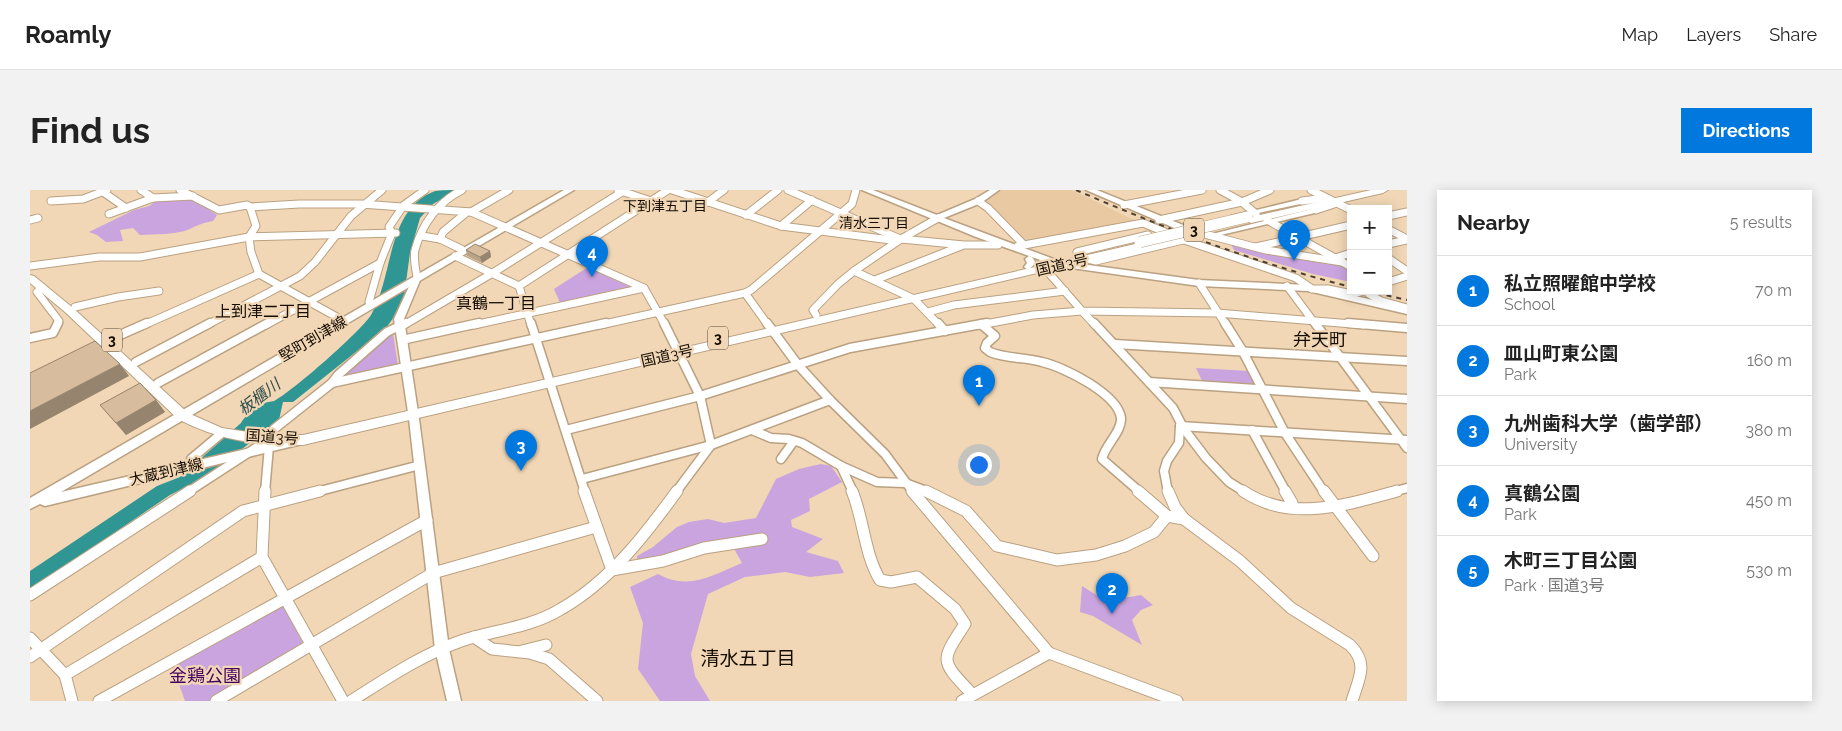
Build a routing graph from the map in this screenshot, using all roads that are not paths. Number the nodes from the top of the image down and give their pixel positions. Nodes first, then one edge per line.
1 (141, 190) edge
2 (180, 190) edge
3 (382, 190) edge
4 (425, 190) edge
5 (462, 190) edge
6 (509, 190) edge
7 (563, 190) edge
8 (570, 190) edge
9 (668, 190) edge
10 (672, 190) edge
11 (724, 190) edge
12 (778, 190) edge
13 (788, 190) edge
14 (856, 190) edge
15 (866, 190) edge
16 (995, 190) edge
17 (1090, 190) edge
18 (1202, 190) edge
19 (1220, 190) edge
20 (1270, 190) edge
21 (1311, 190) edge
22 (1365, 190) edge
23 (1383, 190) edge
24 (105, 191) edge
25 (620, 191) edge
26 (195, 196) junction
27 (153, 198) junction
28 (240, 199) dead end
29 (812, 200) junction
30 (1330, 200) junction
31 (51, 201) dead end
32 (651, 201) junction
33 (978, 201) junction
34 (1302, 201) joint
35 (708, 202) junction
36 (1242, 202) junction
37 (361, 204) junction
38 (1124, 205) junction
39 (248, 206) junction
40 (402, 206) junction
41 (126, 208) junction
42 (1347, 208) edge
43 (435, 209) junction
44 (1316, 210) joint
45 (469, 212) junction
46 (841, 212) junction
47 (1407, 212) edge
48 (109, 214) dead end
49 (746, 215) junction
50 (1392, 215) edge
51 (1252, 216) junction
52 (38, 218) dead end
53 (938, 218) junction
54 (30, 220) edge
55 (1159, 220) junction
56 (1268, 220) junction
57 (504, 226) junction
58 (781, 226) junction
59 (1347, 226) edge
60 (1182, 228) junction
61 (819, 231) junction
62 (1392, 231) edge
63 (1163, 232) junction
64 (394, 233) junction
65 (420, 234) junction
66 (334, 235) junction
67 (1208, 236) junction
68 (249, 237) junction
69 (1297, 237) junction
70 (440, 239) junction
71 (901, 239) junction
72 (1407, 239) edge
73 (1184, 240) junction
74 (540, 242) junction
75 (1392, 243) edge
76 (964, 245) junction
77 (1005, 245) junction
78 (1024, 245) junction
79 (1255, 248) junction
80 (458, 253) junction
81 (566, 255) junction
82 (1347, 255) edge
83 (1083, 257) junction
84 (1334, 258) junction
85 (1322, 260) junction
86 (1392, 261) edge
87 (1342, 262) junction
88 (380, 263) junction
89 (1044, 265) junction
90 (1347, 265) edge
91 (30, 266) edge
92 (1098, 269) junction
93 (30, 271) edge
94 (854, 271) junction
95 (1407, 271) edge
96 (1121, 273) junction
97 (259, 274) junction
98 (491, 274) junction
99 (1406, 277) edge
100 (30, 278) edge
101 (414, 278) junction
102 (875, 280) junction
103 (1392, 281) edge
104 (1199, 283) junction
105 (283, 286) junction
106 (519, 286) junction
107 (1288, 286) junction
108 (43, 288) junction
109 (644, 288) junction
110 (1312, 289) junction
111 (159, 291) dead end
112 (1065, 291) junction
113 (745, 293) junction
114 (1347, 293) edge
115 (1370, 295) edge
116 (910, 297) junction
117 (309, 300) junction
118 (372, 301) junction
119 (75, 307) junction
120 (1407, 309) edge
121 (1082, 311) junction
122 (658, 312) junction
123 (928, 312) junction
124 (1217, 313) junction
125 (527, 315) junction
126 (816, 315) junction
127 (342, 320) junction
128 (1312, 320) junction
129 (981, 324) junction
130 (400, 327) junction
131 (1407, 328) edge
132 (771, 329) junction
133 (945, 331) junction
134 (30, 338) edge
135 (535, 338) junction
136 (402, 340) junction
137 (105, 343) junction
138 (1115, 344) junction
139 (679, 350) junction
140 (1242, 350) junction
141 (1341, 357) junction
142 (1407, 361) edge
143 (136, 362) junction
144 (798, 365) junction
145 (405, 367) junction
146 (549, 380) junction
147 (1149, 382) junction
148 (158, 383) junction
149 (332, 383) junction
150 (1262, 389) junction
151 (700, 396) junction
152 (1369, 396) junction
153 (1407, 399) edge
154 (830, 400) junction
155 (184, 411) junction
156 (412, 412) junction
157 (1180, 426) junction
158 (566, 430) junction
159 (752, 430) junction
160 (1252, 430) junction
161 (229, 431) junction
162 (1285, 433) junction
163 (265, 439) junction
164 (1404, 440) edge
165 (794, 441) junction
166 (711, 445) junction
167 (1407, 448) edge
168 (240, 453) junction
169 (780, 459) dead end
170 (191, 461) junction
171 (420, 466) junction
172 (841, 466) junction
173 (582, 479) junction
174 (905, 483) junction
175 (1407, 488) edge
176 (52, 491) junction
177 (30, 498) edge
178 (1292, 503) dead end
179 (30, 505) edge
180 (264, 505) junction
181 (1335, 508) junction
182 (1167, 516) junction
183 (1184, 519) junction
184 (427, 520) junction
185 (596, 527) junction
186 (762, 538) dead end
187 (1372, 556) dead end
188 (262, 557) junction
189 (612, 570) junction
190 (433, 574) junction
191 (30, 595) edge
192 (284, 599) junction
193 (474, 637) junction
194 (30, 638) edge
195 (311, 645) junction
196 (546, 645) dead end
197 (442, 649) junction
198 (41, 650) junction
199 (518, 652) junction
200 (1049, 653) junction
201 (30, 657) edge
202 (65, 675) junction
203 (967, 698) edge
204 (452, 700) edge
205 (72, 701) edge
206 (99, 701) edge
207 (216, 701) edge
208 (343, 701) edge
209 (352, 701) edge
210 (597, 701) edge
211 (1178, 701) edge
212 (1352, 701) edge

1 - 27 street
2 - 26 street
3 - 37 street
4 - 40 street
5 - 43 street
6 - 45 street
7 - 57 main road, 堅町到津線
8 - 57 main road, 堅町到津線
9 - 32 street
10 - 35 street
11 - 35 street
12 - 49 street
13 - 29 street
14 - 46 street
15 - 53 street
16 - 33 street
17 - 38 street
18 - 38 street
19 - 36 street
20 - 36 street
21 - 30 street
22 - 30 highway, 国道3号 / 3
23 - 30 highway, 国道3号 / 3
24 - 31 street
24 - 41 street
25 - 32 street
25 - 74 street
26 - 27 street
26 - 39 street
27 - 41 street
28 - 39 street
29 - 46 street
29 - 58 street
30 - 34 street
30 - 42 street
30 - 44 street
30 - 51 highway, 国道3号 / 3
32 - 81 street
33 - 53 street
33 - 78 street
34 - 51 street
35 - 49 street
36 - 51 street
36 - 55 street
37 - 39 street
37 - 40 street
37 - 66 street
38 - 55 street
39 - 68 street
40 - 43 street
40 - 64 street
41 - 48 street
43 - 45 street
43 - 65 street
44 - 56 street
45 - 57 street
45 - 70 street
46 - 61 street
46 - 71 street
47 - 50 street
49 - 58 street
51 - 60 street
51 - 83 highway, 国道3号 / 3
52 - 54 street
53 - 71 street
53 - 77 street
55 - 60 street
56 - 67 street
56 - 69 street
57 - 74 street
57 - 80 main road, 堅町到津線
58 - 61 street
59 - 69 street
60 - 67 street
61 - 71 street
61 - 113 street
62 - 72 street
63 - 73 street
63 - 78 street
63 - 83 street
64 - 66 street
64 - 88 street
65 - 70 street
65 - 101 street
66 - 68 street
66 - 105 street
67 - 79 street
68 - 91 street
68 - 97 street
69 - 79 street
69 - 84 street
70 - 80 street
71 - 76 street
71 - 94 street
72 - 75 street
73 - 83 street
73 - 110 street
74 - 81 street
74 - 98 street
76 - 77 street
76 - 102 street
77 - 78 street
77 - 89 street
77 - 89 street
79 - 85 street
80 - 98 street
80 - 101 main road, 堅町到津線
81 - 106 street
81 - 109 street
82 - 84 street
83 - 89 highway, 国道3号 / 3
83 - 92 highway
84 - 85 street
84 - 87 street
85 - 87 street
86 - 95 street
87 - 90 street
88 - 117 street
88 - 118 street
89 - 92 street
89 - 96 street
89 - 112 street
89 - 116 highway, 国道3号 / 3
92 - 96 street
93 - 119 highway, 国道3号 / 3
94 - 102 street
94 - 126 street
96 - 104 street
97 - 105 street
97 - 137 street
98 - 106 street
98 - 130 street
99 - 103 street
100 - 108 highway, 国道3号 / 3
101 - 118 main road, 堅町到津線
101 - 130 street
102 - 116 street
104 - 107 street
104 - 124 street
105 - 117 street
105 - 143 street
106 - 125 street
107 - 110 street
107 - 128 street
108 - 134 street
108 - 137 highway, 国道3号 / 3
109 - 122 street
109 - 125 street
110 - 114 street
110 - 120 street
111 - 119 street
112 - 121 street
112 - 123 street
113 - 122 street
113 - 132 street
115 - 120 street
116 - 123 street
116 - 126 highway, 国道3号 / 3
116 - 132 highway, 国道3号 / 3
117 - 127 street
117 - 148 street
118 - 127 main road, 堅町到津線
119 - 137 highway, 国道3号 / 3
121 - 124 street
121 - 129 street
121 - 138 street
122 - 135 street
122 - 139 street
123 - 133 street
124 - 128 street
124 - 140 street
125 - 135 street
125 - 136 street
126 - 132 highway, 国道3号 / 3
127 - 155 main road, 堅町到津線
128 - 131 street
128 - 141 street
129 - 133 street
129 - 182 street
130 - 136 street
130 - 149 street
132 - 139 highway, 国道3号 / 3
132 - 144 street
133 - 144 street
135 - 145 street
135 - 146 street
136 - 145 street
137 - 143 highway, 国道3号 / 3
137 - 155 highway, 国道3号 / 3
138 - 140 street
138 - 147 street
139 - 146 highway, 国道3号 / 3
139 - 151 street
140 - 141 street
140 - 150 street
141 - 142 street
141 - 152 street
143 - 148 highway, 国道3号 / 3
144 - 151 street
144 - 154 street
145 - 149 street
145 - 156 street
146 - 156 highway, 国道3号 / 3
146 - 158 street
147 - 150 street
147 - 157 street
148 - 155 highway, 国道3号 / 3
149 - 163 street
150 - 152 street
150 - 162 street
151 - 158 street
151 - 166 street
152 - 153 street
152 - 164 street
154 - 159 street
154 - 174 street
155 - 161 highway, 国道3号 / 3
155 - 176 main road, 堅町到津線
155 - 177 main road, 堅町到津線
156 - 163 highway, 国道3号 / 3
156 - 171 street
157 - 160 street
157 - 181 street
157 - 183 street
158 - 173 street
159 - 165 street
159 - 166 street
160 - 162 street
160 - 178 street
161 - 163 highway, 国道3号 / 3
161 - 170 street
162 - 164 street
162 - 181 street
163 - 168 main road, 大蔵到津線
163 - 180 street
164 - 167 street
165 - 169 street
165 - 172 street
166 - 173 street
166 - 189 street
168 - 170 main road, 大蔵到津線
168 - 191 street
170 - 176 main road, 大蔵到津線
170 - 179 main road, 大蔵到津線
171 - 180 street
171 - 184 street
172 - 174 street
172 - 203 street
173 - 185 street
174 - 182 street
174 - 200 street
175 - 181 street
176 - 177 main road, 大蔵到津線
176 - 179 main road, 堅町到津線
180 - 188 street
180 - 198 street
181 - 187 street
182 - 183 street
183 - 212 street
184 - 190 street
184 - 192 street
185 - 189 street
185 - 190 street
186 - 189 street
188 - 192 street
188 - 202 street
189 - 193 street
190 - 195 street
190 - 197 street
192 - 195 street
192 - 206 street
193 - 197 street
193 - 199 street
194 - 198 street
195 - 207 street
195 - 208 street
196 - 199 street
197 - 204 street
197 - 209 street
198 - 201 street
198 - 202 street
199 - 210 street
200 - 203 street
200 - 211 street
202 - 205 street

